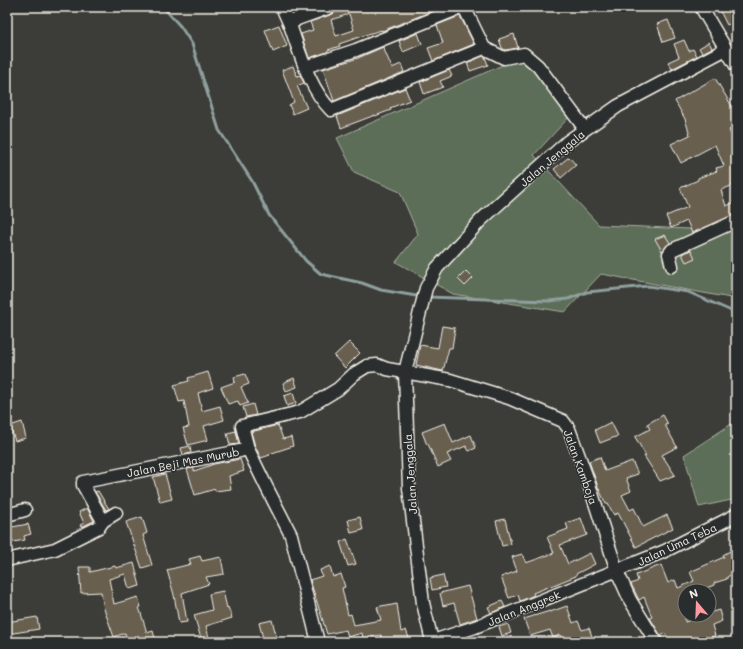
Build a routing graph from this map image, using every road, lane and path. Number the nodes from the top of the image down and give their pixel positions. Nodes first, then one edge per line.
1 (282, 7) edge
2 (330, 7) edge
3 (463, 7) edge
4 (701, 7) edge
5 (290, 25) junction
6 (484, 48) junction
7 (726, 49) junction
8 (305, 66) junction
9 (736, 66) edge
10 (586, 129) junction
11 (736, 221) edge
12 (672, 266) dead end
13 (405, 372) junction
14 (248, 449) junction
15 (25, 510) dead end
16 (116, 513) dead end
17 (7, 515) edge
18 (736, 515) edge
19 (103, 521) junction
20 (7, 560) edge
21 (617, 571) junction
22 (431, 641) edge
23 (318, 642) edge
24 (656, 642) edge

1 - 5 street
2 - 5 street
3 - 6 street
3 - 8 street
4 - 7 street
5 - 8 street
6 - 8 street
6 - 10 street
7 - 9 street
7 - 10 street, Jalan Jenggala
10 - 13 street, Jalan Jenggala
11 - 12 street
13 - 14 street, Jalan Beji Mas Murub
13 - 21 street, Jalan Kamboja
13 - 22 street, Jalan Jenggala
14 - 19 street, Jalan Beji Mas Murub
14 - 23 street
15 - 17 street
16 - 19 street
18 - 21 street, Jalan Uma Teba
19 - 20 street
21 - 22 street, Jalan Anggrek
21 - 24 street, Jalan Kamboja

